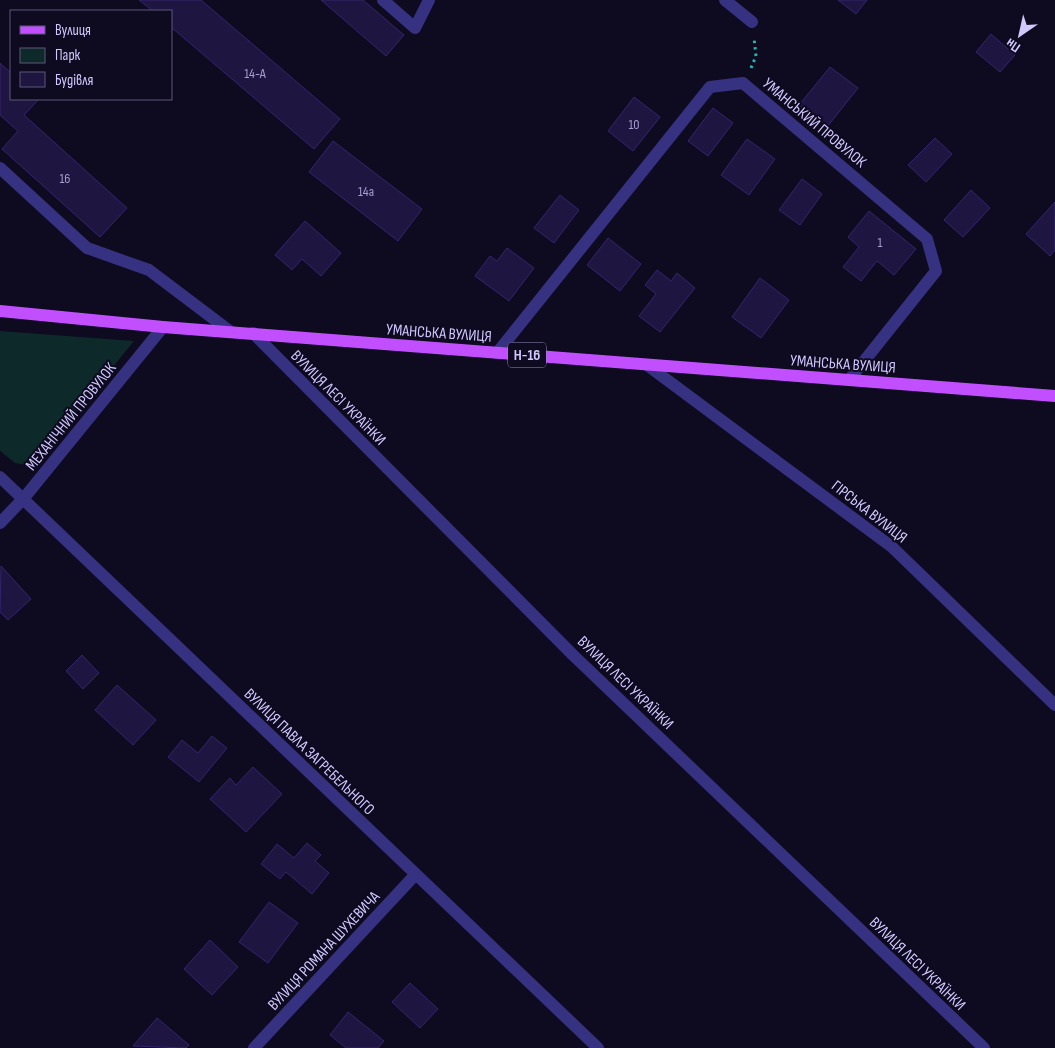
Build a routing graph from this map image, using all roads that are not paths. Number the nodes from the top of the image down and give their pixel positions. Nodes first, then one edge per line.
1 (383, 0) edge
2 (429, 0) edge
3 (725, 0) edge
4 (752, 22) road end
5 (0, 168) edge
6 (0, 311) edge
7 (163, 327) junction
8 (231, 332) junction
9 (253, 333) junction
10 (497, 353) junction
11 (648, 365) junction
12 (850, 380) junction
13 (1055, 396) edge
14 (0, 477) edge
15 (24, 498) junction
16 (0, 523) edge
17 (1055, 705) edge
18 (416, 875) junction
19 (254, 1048) edge
20 (598, 1048) edge
21 (984, 1048) edge

1 - 2 street
3 - 4 street
5 - 8 street
6 - 7 main road, УМАНСЬКА ВУЛИЦЯ / Н-16
7 - 8 main road, УМАНСЬКА ВУЛИЦЯ / Н-16
7 - 15 street, МЕХАНІЧНИЙ ПРОВУЛОК
8 - 9 main road, УМАНСЬКА ВУЛИЦЯ / Н-16
9 - 10 main road, УМАНСЬКА ВУЛИЦЯ / Н-16
9 - 21 street, ВУЛИЦЯ ЛЕСІ УКРАЇНКИ
10 - 11 main road, УМАНСЬКА ВУЛИЦЯ / Н-16
10 - 12 street, УМАНСЬКИЙ ПРОВУЛОК
11 - 12 main road, УМАНСЬКА ВУЛИЦЯ / Н-16
11 - 17 street, ГІРСЬКА ВУЛИЦЯ
12 - 13 main road, УМАНСЬКА ВУЛИЦЯ / Н-16
14 - 15 street, ВУЛИЦЯ ПАВЛА ЗАГРЕБЕЛЬНОГО
15 - 16 street, МЕХАНІЧНИЙ ПРОВУЛОК
15 - 18 street, ВУЛИЦЯ ПАВЛА ЗАГРЕБЕЛЬНОГО
18 - 19 street, ВУЛИЦЯ РОМАНА ШУХЕВИЧА
18 - 20 street, ВУЛИЦЯ ПАВЛА ЗАГРЕБЕЛЬНОГО

